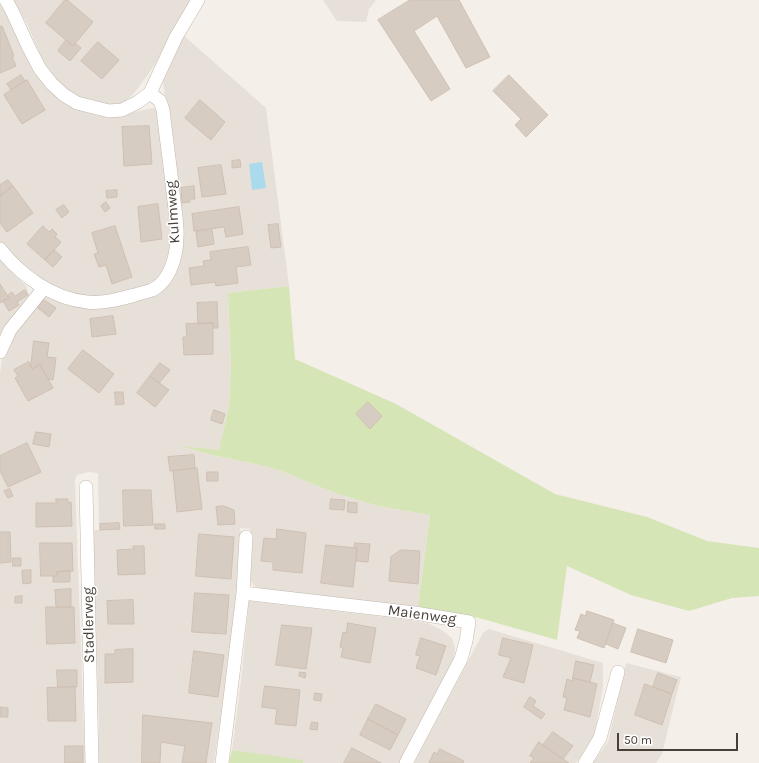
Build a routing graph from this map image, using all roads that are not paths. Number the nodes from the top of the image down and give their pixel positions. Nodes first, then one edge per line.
1 (6, 0) edge
2 (198, 0) edge
3 (150, 93) junction
4 (0, 250) edge
5 (44, 288) junction
6 (0, 352) edge
7 (86, 487) dead end
8 (246, 537) dead end
9 (243, 593) junction
10 (618, 672) dead end
11 (92, 763) edge
12 (222, 763) edge
13 (406, 763) edge
14 (585, 763) edge

1 - 3 street
2 - 3 street
3 - 5 street, Kulmweg
4 - 5 street, Kulmweg
5 - 6 street
7 - 11 street, Stadlerweg
8 - 9 street
9 - 12 street
9 - 13 street, Maienweg
10 - 14 street

